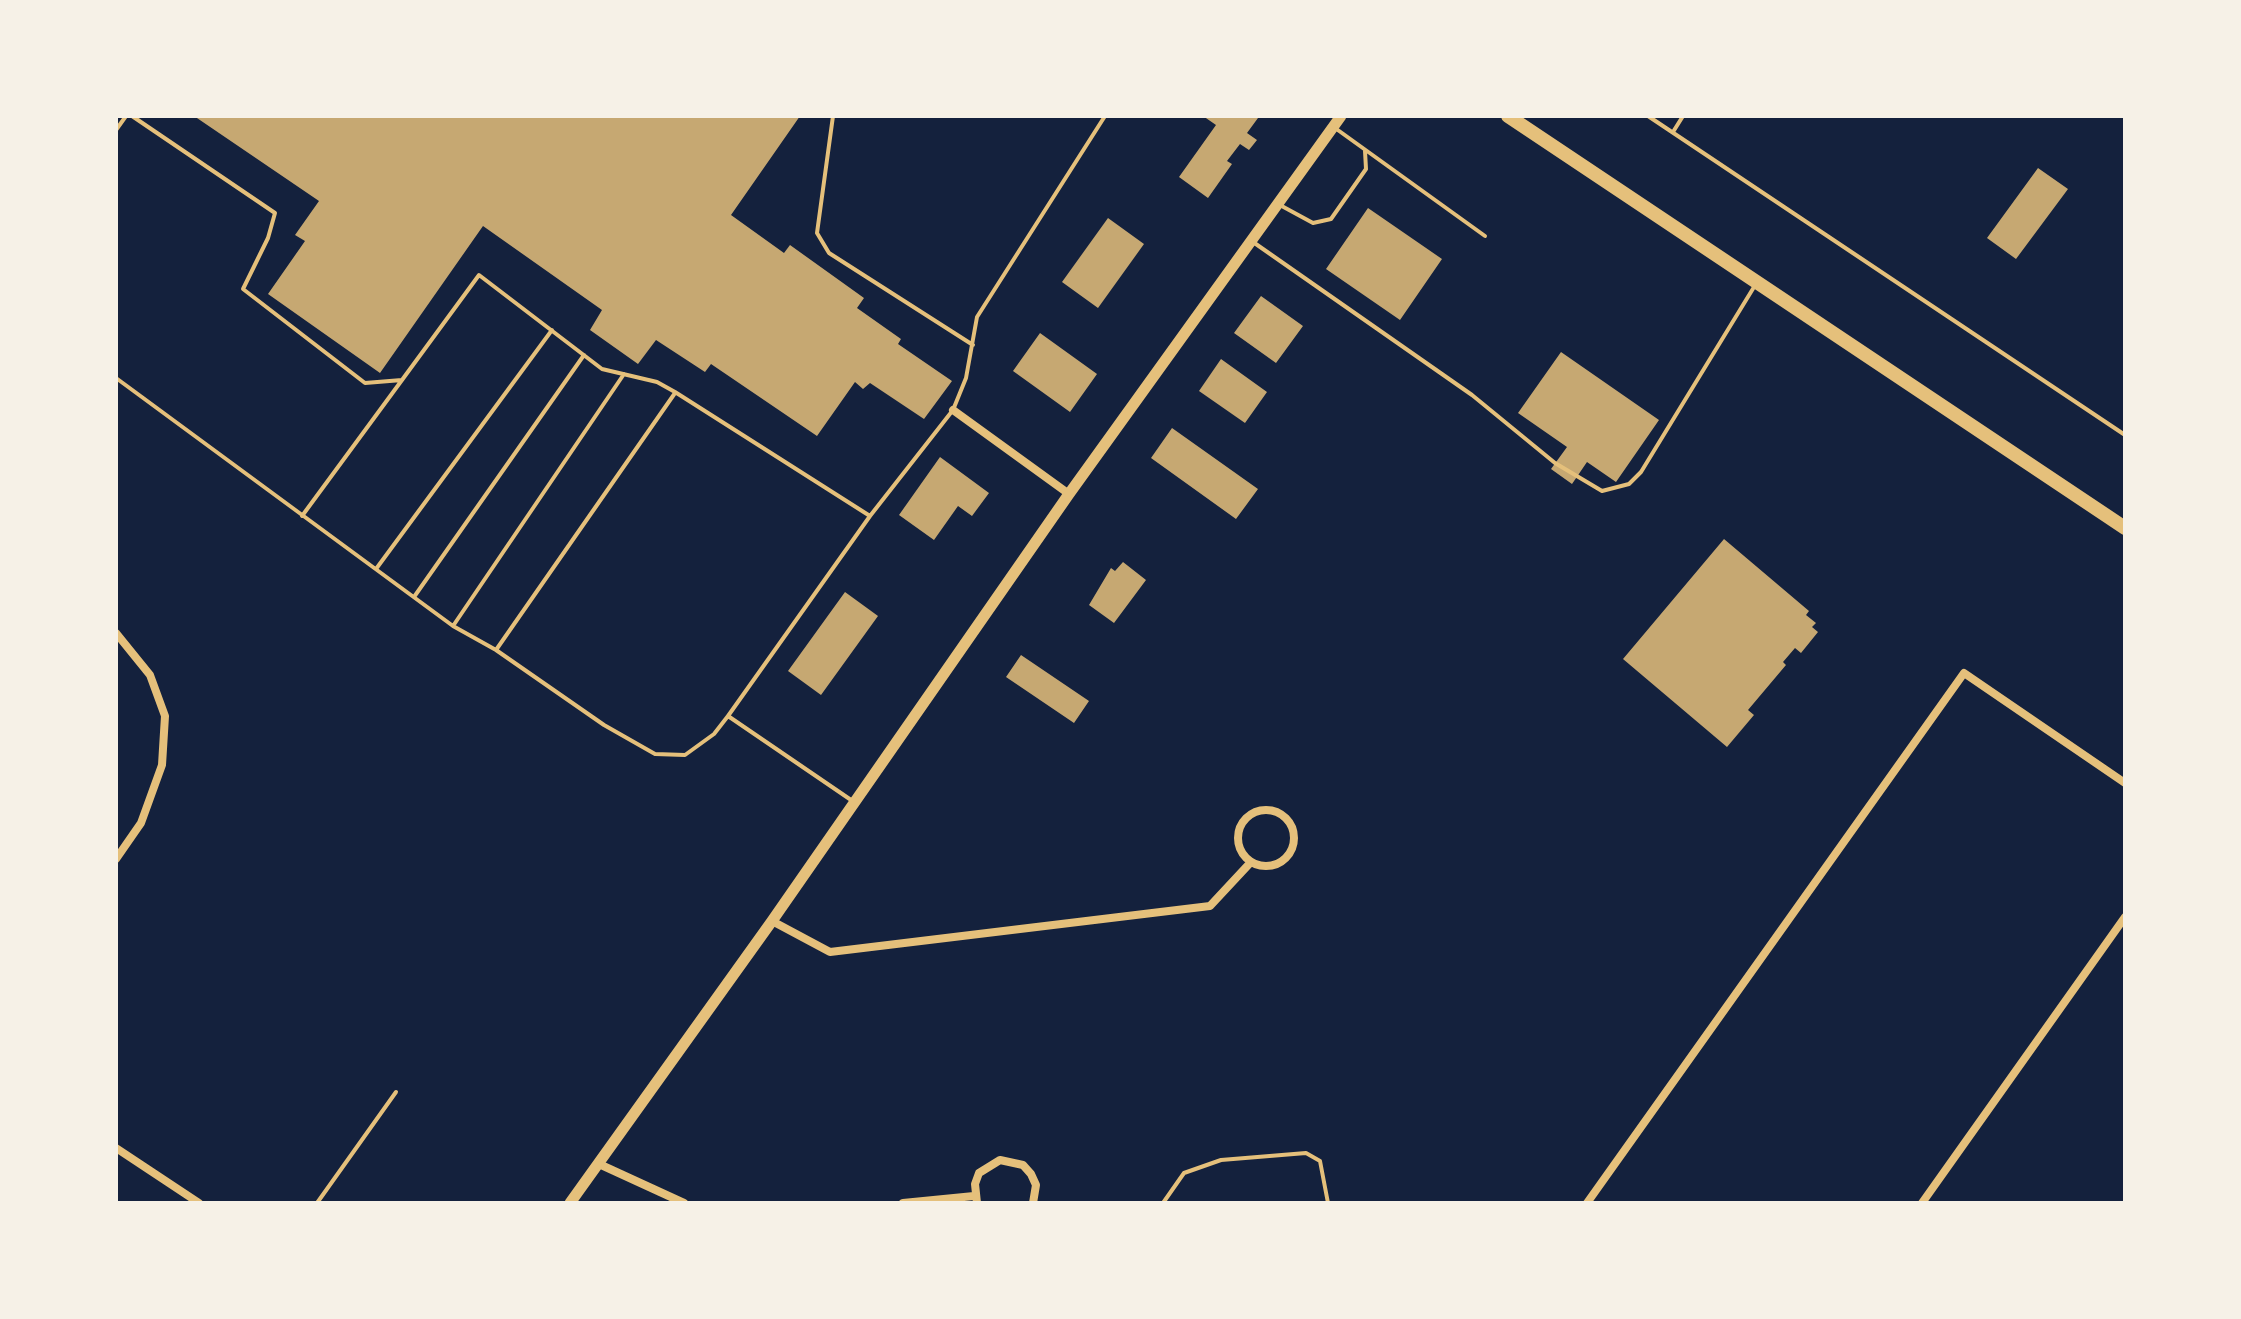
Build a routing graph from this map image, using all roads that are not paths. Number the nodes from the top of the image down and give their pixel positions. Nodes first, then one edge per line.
1 (126, 116) edge
2 (132, 116) edge
3 (833, 116) edge
4 (1105, 116) edge
5 (1341, 116) edge
6 (1508, 116) edge
7 (1648, 116) edge
8 (1683, 116) edge
9 (1333, 127) junction
10 (116, 130) edge
11 (1673, 132) junction
12 (1365, 151) junction
13 (1277, 204) junction
14 (1485, 236) dead end
15 (1251, 241) junction
16 (1757, 282) junction
17 (552, 330) junction
18 (973, 345) junction
19 (584, 355) junction
20 (624, 374) junction
21 (116, 378) edge
22 (402, 380) junction
23 (675, 392) junction
24 (953, 410) junction
25 (2125, 435) edge
26 (1069, 494) junction
27 (302, 516) junction
28 (870, 516) junction
29 (2125, 528) edge
30 (376, 569) junction
31 (414, 597) junction
32 (453, 626) junction
33 (116, 633) edge
34 (496, 650) junction
35 (728, 716) junction
36 (2125, 783) edge
37 (855, 803) junction
38 (116, 859) edge
39 (1251, 862) junction
40 (2125, 917) edge
41 (772, 921) junction
42 (396, 1092) dead end
43 (116, 1148) edge
44 (599, 1164) junction
45 (976, 1200) edge
46 (199, 1203) edge
47 (317, 1203) edge
48 (570, 1203) edge
49 (684, 1203) edge
50 (903, 1203) edge
51 (1033, 1203) edge
52 (1163, 1203) edge
53 (1328, 1203) edge
54 (1587, 1203) edge
55 (1922, 1203) edge

1 - 10 lane
2 - 22 lane
3 - 18 lane
4 - 18 lane
5 - 9 street
6 - 16 main road
7 - 11 lane
8 - 11 lane
9 - 12 lane
9 - 13 street
11 - 25 lane
12 - 13 lane
12 - 14 lane
13 - 15 street
15 - 16 lane
15 - 26 street
16 - 29 main road
17 - 19 lane
17 - 22 lane
17 - 30 lane
18 - 24 lane
19 - 20 lane
19 - 31 lane
20 - 23 lane
20 - 32 lane
21 - 27 lane
22 - 27 lane
23 - 28 lane
23 - 34 lane
24 - 26 street
24 - 28 lane
26 - 37 street
27 - 30 lane
28 - 35 lane
30 - 31 lane
31 - 32 lane
32 - 34 lane
33 - 38 street
34 - 35 lane
35 - 37 lane
36 - 54 street
37 - 41 street
39 - 39 street
39 - 41 street
40 - 55 street
41 - 44 street
42 - 47 lane
43 - 46 street
44 - 48 street
44 - 49 street
45 - 50 street
45 - 51 street
52 - 53 lane

